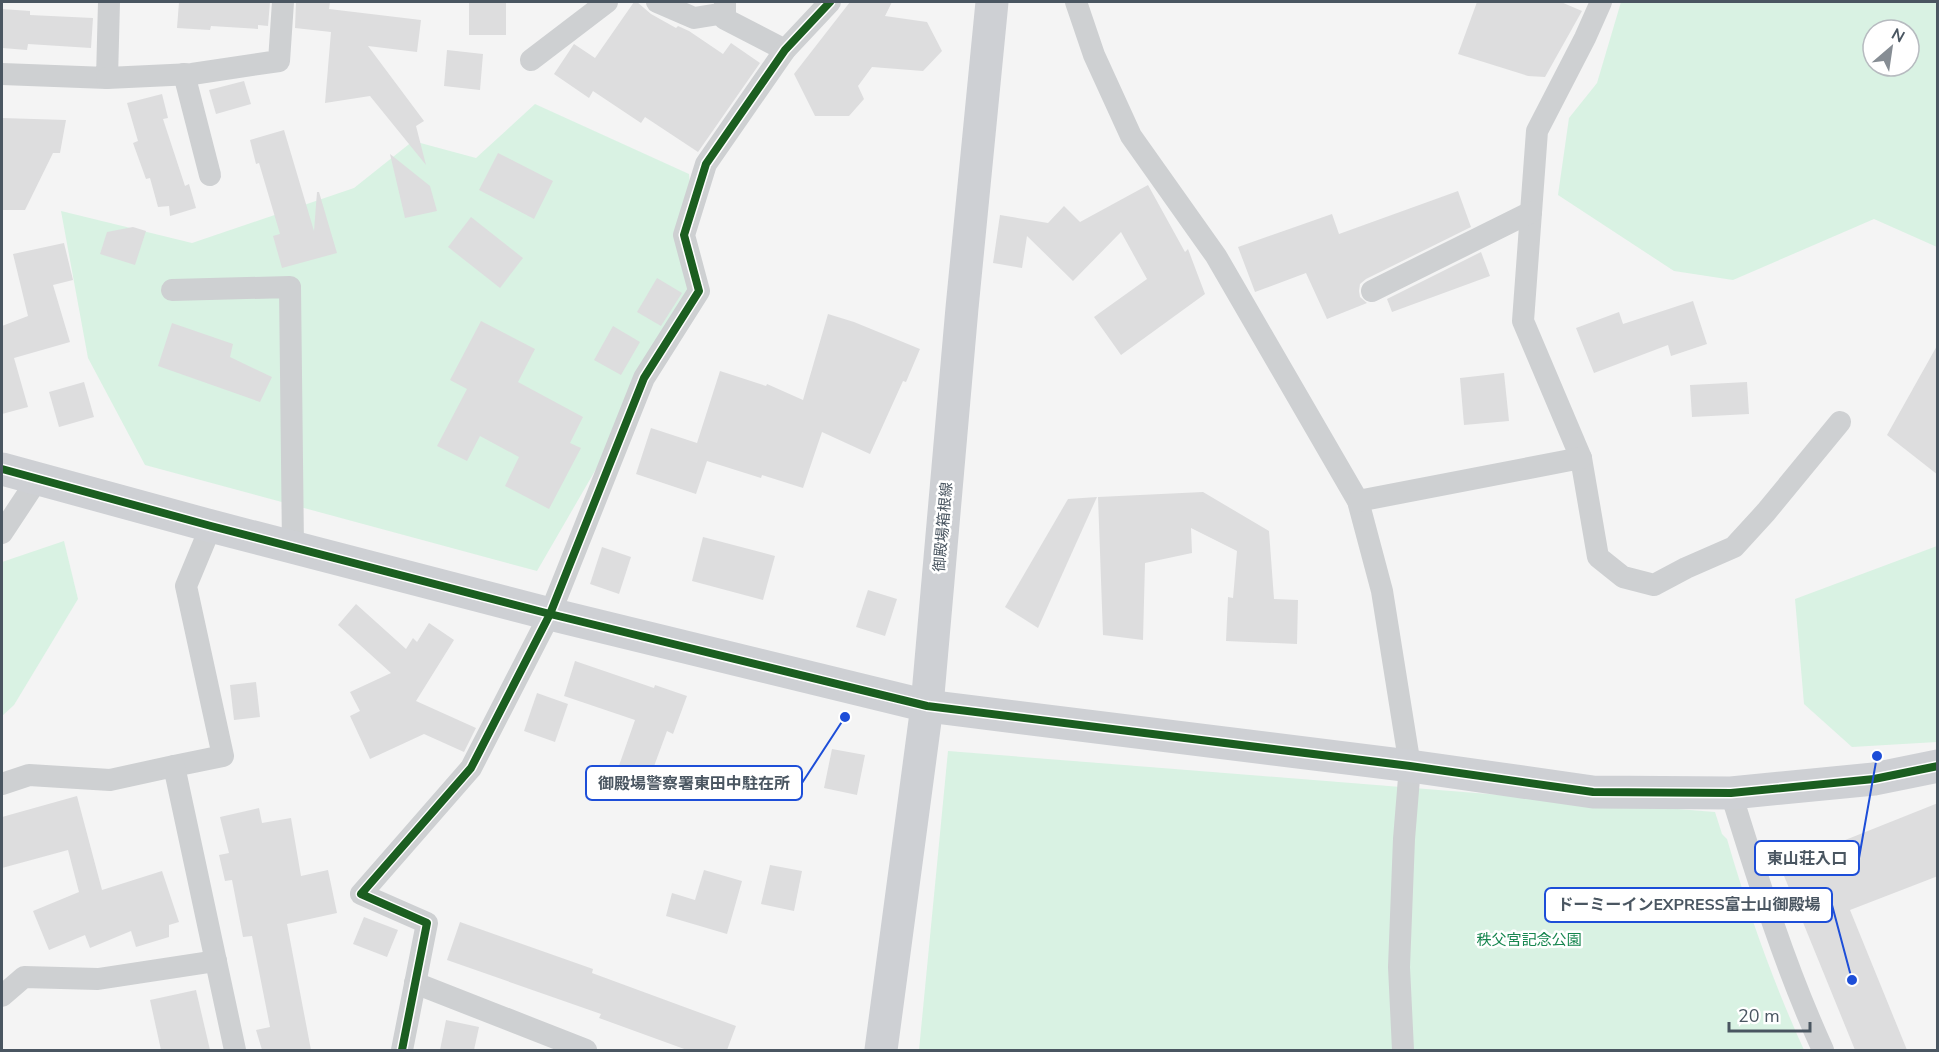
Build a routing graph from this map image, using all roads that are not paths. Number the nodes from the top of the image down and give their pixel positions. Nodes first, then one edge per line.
1 (109, 2) edge
2 (283, 2) edge
3 (607, 2) edge
4 (657, 2) edge
5 (831, 2) edge
6 (992, 2) edge
7 (1076, 2) edge
8 (1601, 2) edge
9 (725, 7) edge
10 (785, 51) junction
11 (531, 60) dead end
12 (2, 74) edge
13 (184, 74) junction
14 (107, 78) junction
15 (210, 175) dead end
16 (1531, 212) junction
17 (172, 290) dead end
18 (1372, 291) dead end
19 (1840, 422) dead end
20 (1581, 458) junction
21 (2, 469) edge
22 (37, 480) junction
23 (1358, 501) junction
24 (211, 526) junction
25 (2, 533) edge
26 (293, 547) junction
27 (550, 614) junction
28 (927, 706) junction
29 (174, 766) junction
30 (1410, 766) junction
31 (1938, 766) edge
32 (2, 784) edge
33 (1731, 793) junction
34 (216, 961) junction
35 (415, 983) junction
36 (2, 996) edge
37 (540, 1042) edge
38 (235, 1050) edge
39 (402, 1050) edge
40 (586, 1050) edge
41 (881, 1050) edge
42 (1403, 1050) edge
43 (1823, 1050) edge

1 - 14 street
2 - 13 street
3 - 11 street
4 - 9 street
5 - 10 street
6 - 28 street, 御殿場箱根線
7 - 23 street
8 - 16 street
9 - 10 street
10 - 27 street
12 - 14 street
13 - 14 street
13 - 15 street
16 - 18 street
16 - 20 street
17 - 26 street
19 - 20 street
20 - 23 street
21 - 22 street
22 - 24 street
22 - 25 street
23 - 30 street
24 - 26 street
24 - 29 street
26 - 27 street
27 - 28 street
27 - 35 street
28 - 30 street
28 - 41 street, 御殿場箱根線
29 - 32 street
29 - 34 street
30 - 33 street
30 - 42 street
31 - 33 street
33 - 43 street
34 - 36 street
34 - 38 street
35 - 37 street
35 - 39 street
37 - 40 street

